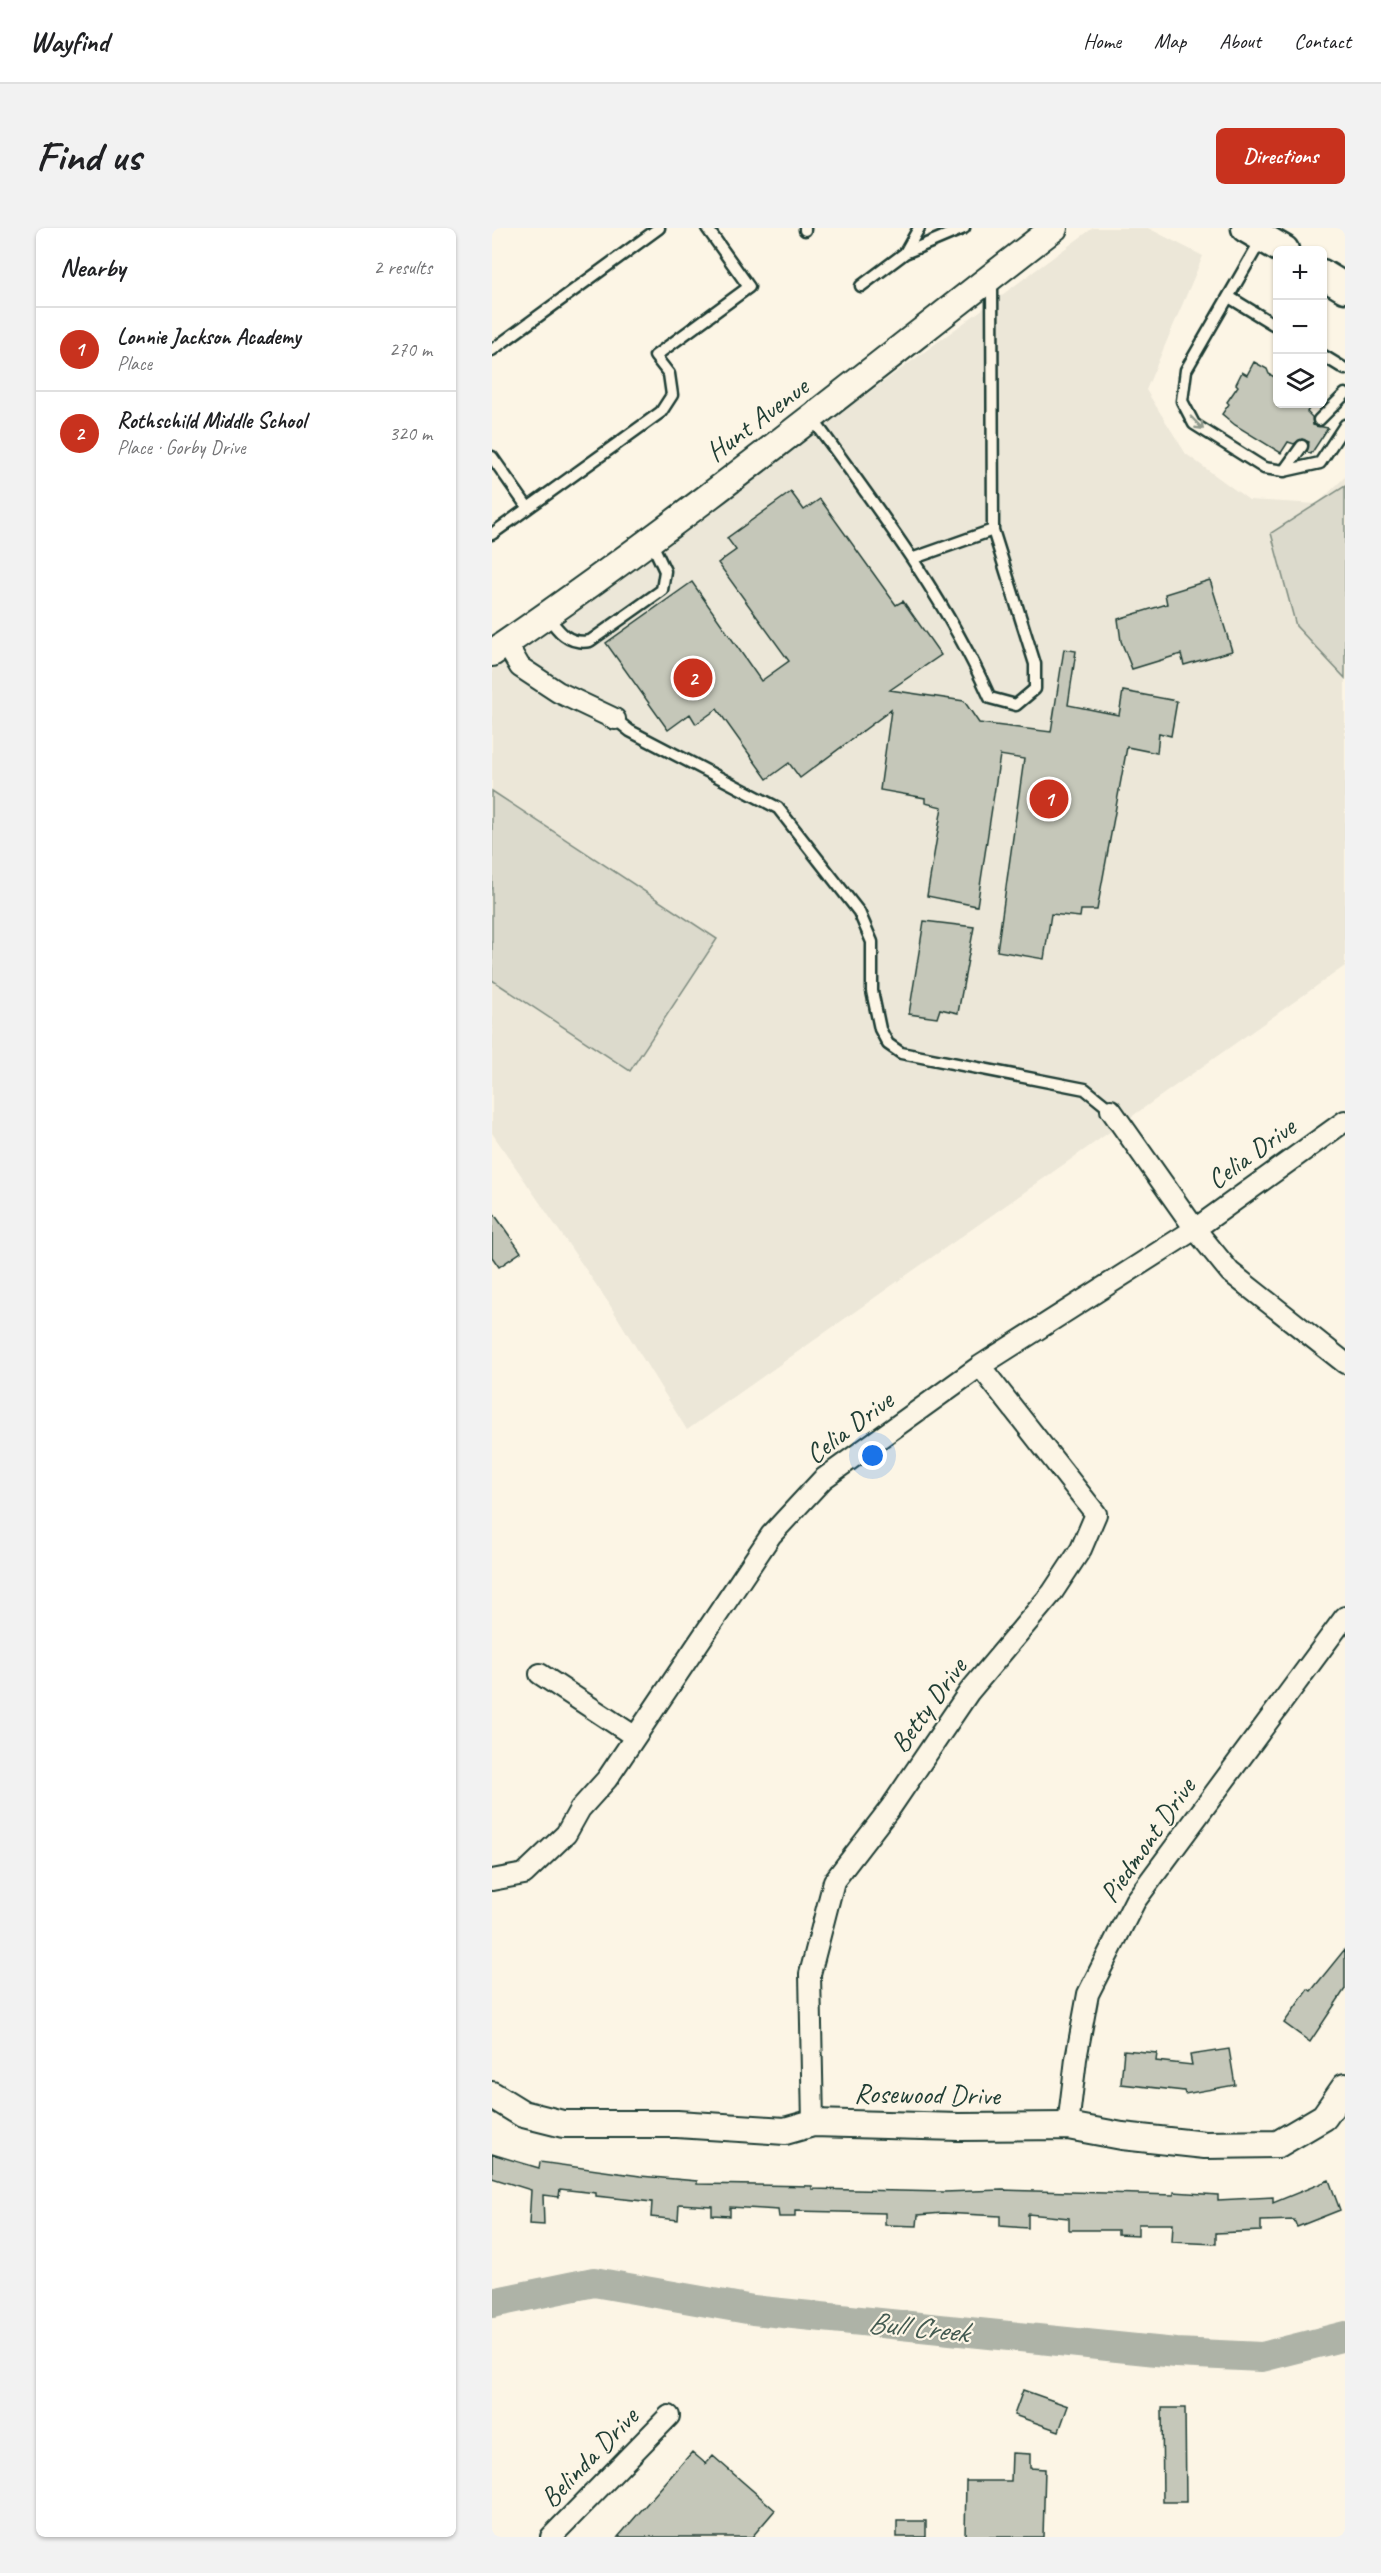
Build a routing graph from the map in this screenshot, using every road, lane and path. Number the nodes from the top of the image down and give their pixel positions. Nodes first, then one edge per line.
1 (659, 228) edge
2 (707, 228) edge
3 (919, 228) edge
4 (964, 228) edge
5 (1054, 228) edge
6 (1262, 236) edge
7 (905, 254) junction
8 (992, 276) junction
9 (1327, 277) edge
10 (861, 286) dead end
11 (1345, 288) edge
12 (1229, 297) junction
13 (1273, 324) edge
14 (492, 350) edge
15 (1327, 358) edge
16 (1345, 369) edge
17 (1345, 394) edge
18 (811, 417) junction
19 (1319, 420) dead end
20 (1345, 425) edge
21 (1302, 446) dead end
22 (492, 457) edge
23 (1284, 471) junction
24 (528, 508) junction
25 (993, 530) junction
26 (492, 534) edge
27 (650, 538) junction
28 (914, 558) junction
29 (546, 614) junction
30 (499, 648) edge
31 (615, 719) joint
32 (1111, 1110) joint
33 (1345, 1121) edge
34 (1195, 1229) junction
35 (1345, 1363) edge
36 (980, 1366) junction
37 (1345, 1617) edge
38 (540, 1674) dead end
39 (634, 1736) junction
40 (492, 1880) edge
41 (1345, 2087) edge
42 (492, 2095) edge
43 (813, 2123) junction
44 (1068, 2126) junction
45 (669, 2416) dead end
46 (551, 2537) edge

1 - 14 lane
2 - 24 lane
3 - 7 lane
4 - 7 lane
5 - 8 street, Hunt Avenue
6 - 12 lane
7 - 10 lane
8 - 18 street, Hunt Avenue
8 - 25 lane
9 - 11 main road
12 - 13 lane
12 -> 23 lane
15 - 16 lane
17 - 19 lane
18 - 27 street, Hunt Avenue
18 - 28 lane
20 - 23 lane
21 - 23 lane
22 - 24 lane
24 - 26 lane
25 - 28 lane
25 - 28 lane
27 - 29 street, Hunt Avenue
27 - 29 lane
29 - 30 street, Hunt Avenue
30 - 31 street
31 - 32 lane
32 - 34 street
33 - 34 street, Celia Drive
34 - 35 street
34 - 36 street, Celia Drive
36 - 39 street, Celia Drive
36 - 43 street, Betty Drive
37 - 44 street, Piedmont Drive
38 - 39 street
39 - 40 street, Celia Drive
41 - 44 street, Rosewood Drive
42 - 43 street, Rosewood Drive
43 - 44 street, Rosewood Drive
45 - 46 street, Belinda Drive

